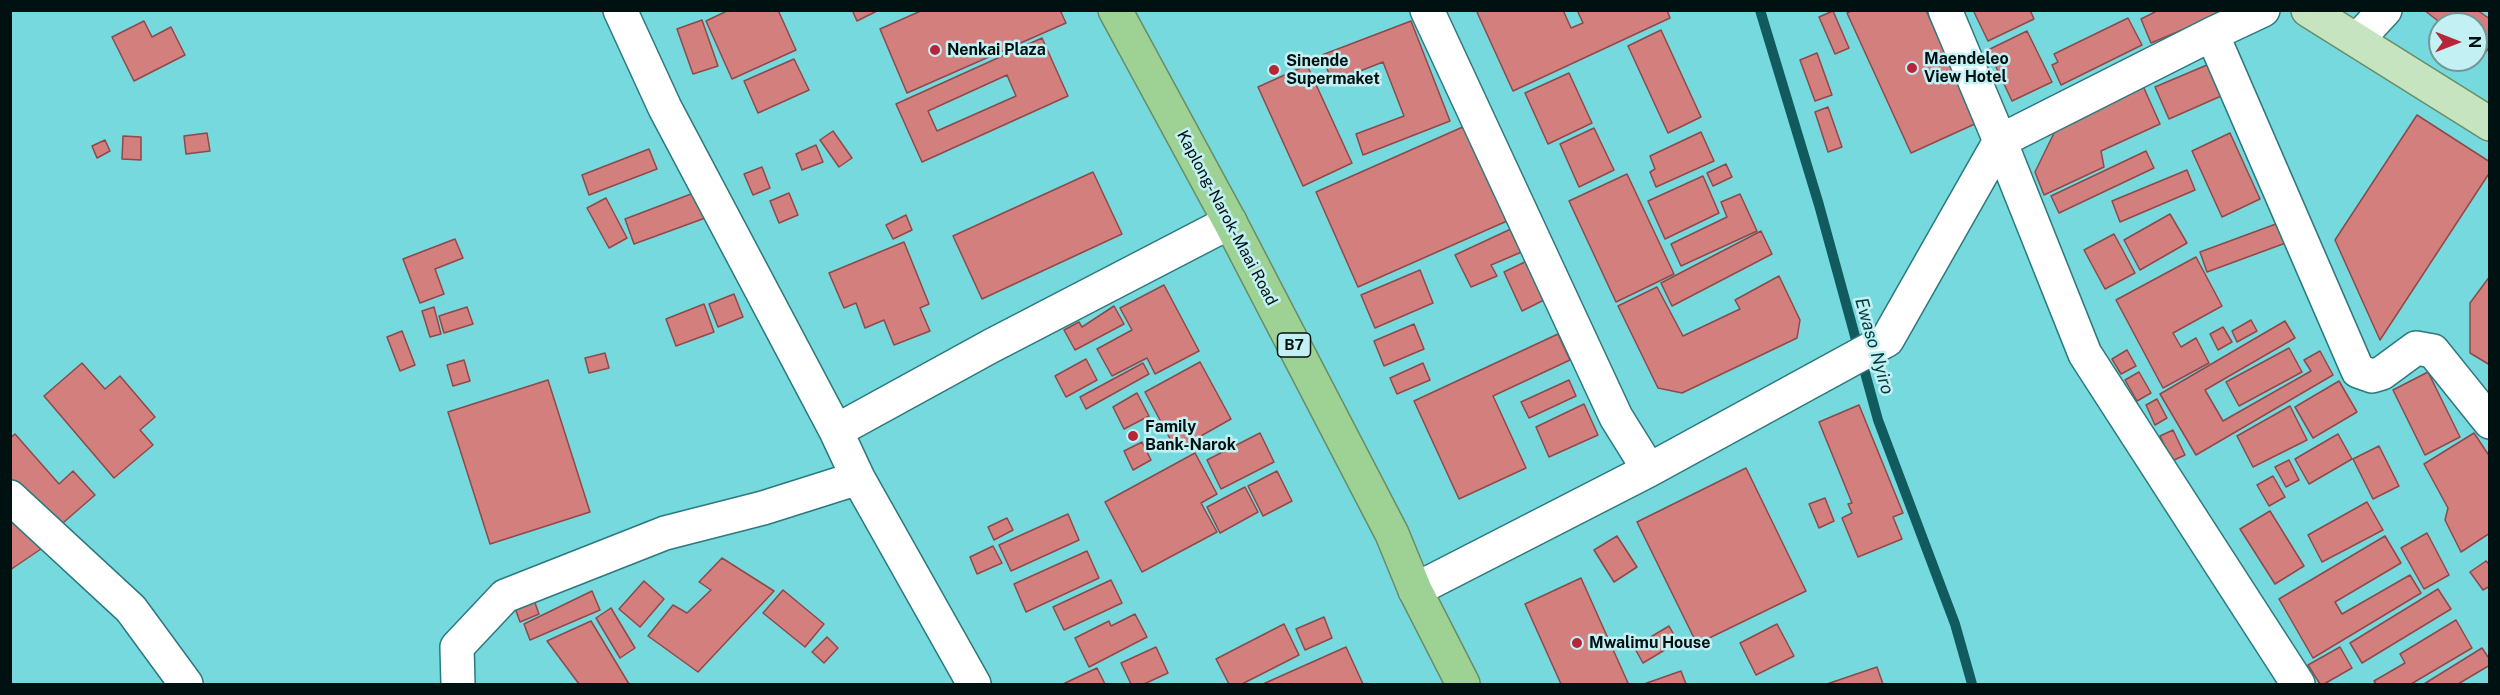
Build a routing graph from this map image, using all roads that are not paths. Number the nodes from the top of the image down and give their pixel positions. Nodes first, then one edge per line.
1 (620, 10) edge
2 (1115, 10) edge
3 (1427, 10) edge
4 (1946, 10) edge
5 (2263, 10) edge
6 (2308, 10) edge
7 (2385, 10) edge
8 (2211, 34) junction
9 (2357, 40) junction
10 (2490, 124) edge
11 (2000, 141) junction
12 (1230, 222) junction
13 (2490, 422) edge
14 (836, 431) junction
15 (1648, 471) junction
16 (858, 478) junction
17 (10, 497) edge
18 (1415, 590) junction
19 (185, 684) edge
20 (458, 684) edge
21 (974, 684) edge
22 (1463, 684) edge
23 (2298, 684) edge

1 - 14 street
2 - 12 highway, Kaplong-Narok-Maai Road / B7
3 - 15 street
4 - 11 street
5 - 8 street
6 - 9 main road
7 - 9 street
8 - 11 street
8 - 13 street
9 - 10 main road
11 - 15 street
11 - 23 street
12 - 14 street
12 - 18 highway, Kaplong-Narok-Maai Road / B7
14 - 16 street
15 - 18 street
16 - 20 street
16 - 21 street
17 - 19 street
18 - 22 highway, Kaplong-Narok-Maai Road / B7

